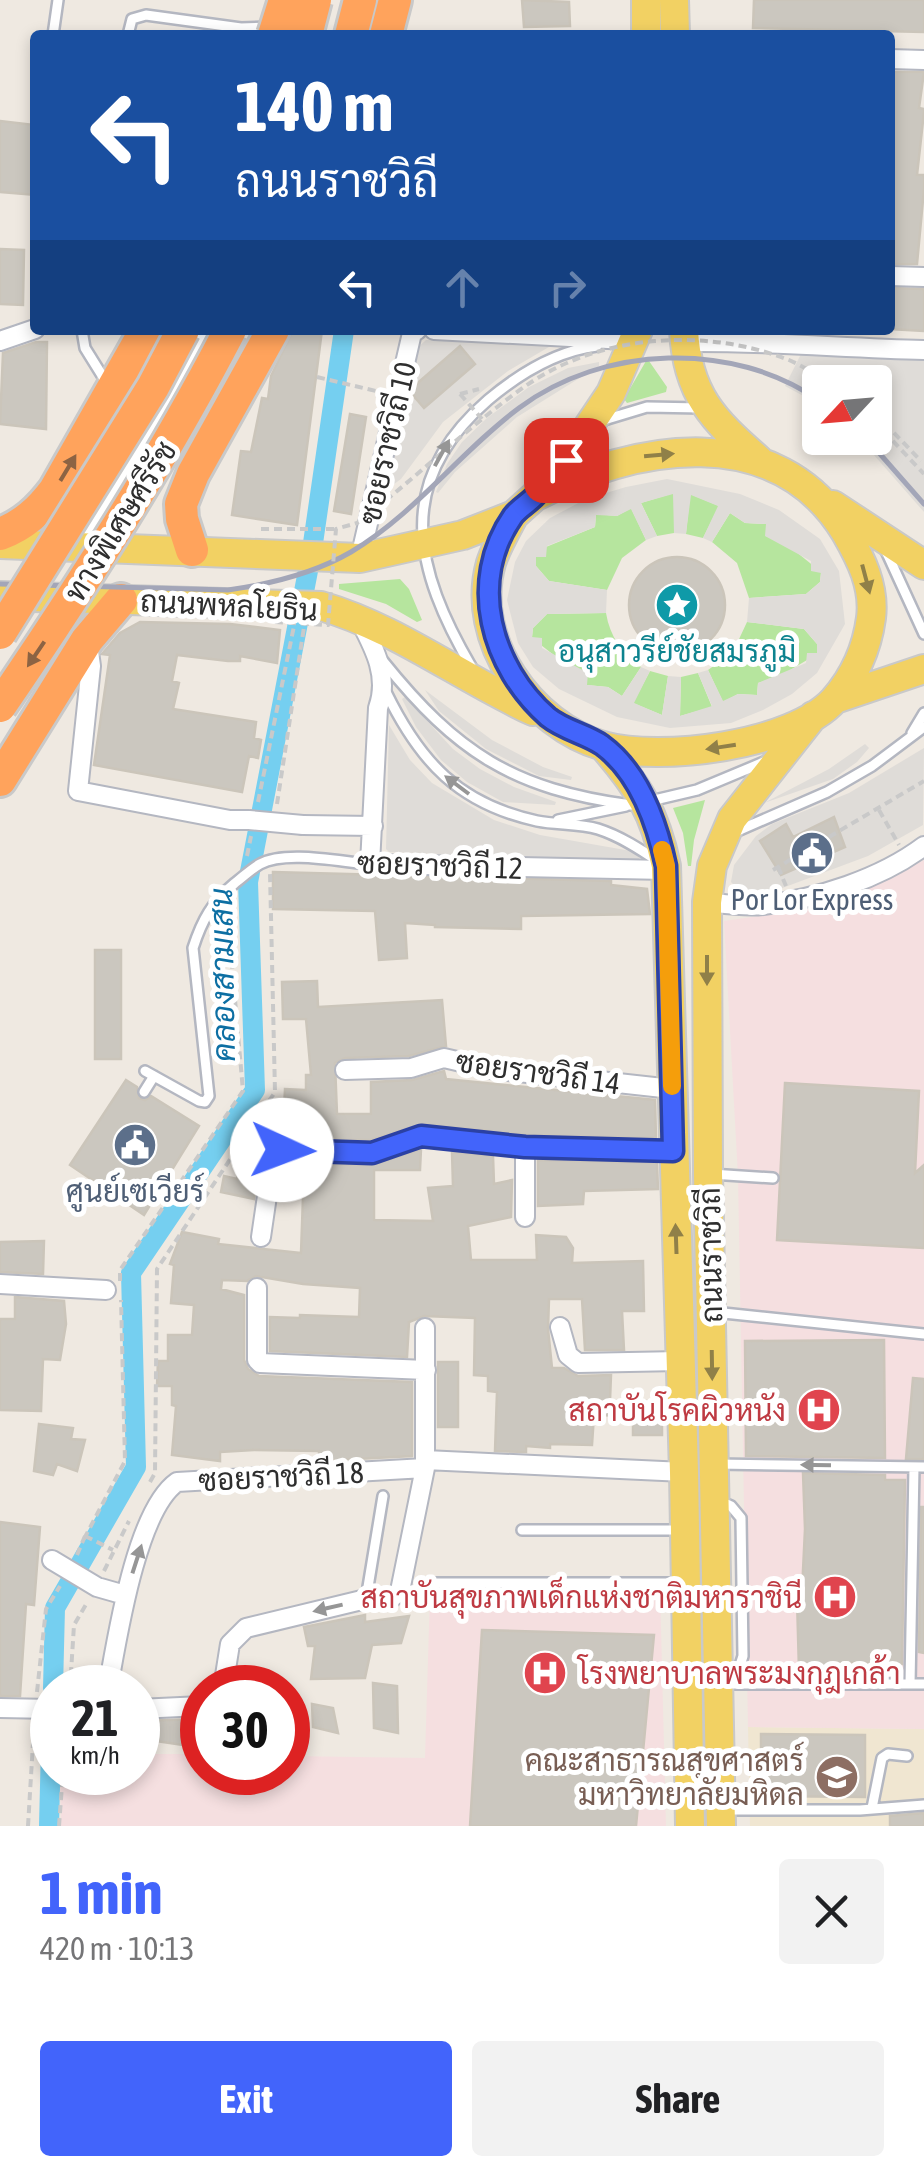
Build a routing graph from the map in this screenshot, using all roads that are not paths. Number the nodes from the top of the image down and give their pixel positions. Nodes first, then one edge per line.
1 (58, 0) edge
2 (285, 0) edge
3 (360, 0) edge
4 (394, 0) edge
5 (646, 0) edge
6 (674, 0) edge
7 (324, 22) edge
8 (54, 30) edge
9 (129, 30) edge
10 (229, 30) edge
11 (257, 30) edge
12 (276, 30) edge
13 (387, 30) edge
14 (646, 30) edge
15 (675, 30) edge
16 (895, 59) edge
17 (924, 60) edge
18 (895, 276) edge
19 (924, 277) edge
20 (30, 331) edge
21 (83, 335) edge
22 (180, 335) edge
23 (200, 335) edge
24 (227, 335) edge
25 (412, 335) edge
26 (601, 335) edge
27 (634, 336) edge
28 (684, 336) edge
29 (142, 337) edge
30 (270, 338) edge
31 (0, 341) edge
32 (924, 350) edge
33 (110, 397) junction
34 (706, 408) junction
35 (592, 425) junction
36 (149, 426) junction
37 (203, 456) junction
38 (760, 461) junction
39 (818, 496) junction
40 (524, 506) junction
41 (874, 531) junction
42 (0, 534) edge
43 (0, 544) edge
44 (423, 545) junction
45 (78, 546) junction
46 (192, 550) junction
47 (360, 558) junction
48 (924, 565) edge
49 (0, 596) edge
50 (121, 600) junction
51 (358, 617) junction
52 (0, 633) edge
53 (924, 634) edge
54 (87, 640) junction
55 (376, 652) junction
56 (924, 669) edge
57 (483, 688) junction
58 (384, 690) junction
59 (0, 706) edge
60 (824, 708) junction
61 (924, 713) edge
62 (552, 720) junction
63 (924, 727) edge
64 (904, 743) junction
65 (603, 746) junction
66 (784, 753) junction
67 (0, 780) edge
68 (639, 803) junction
69 (546, 822) junction
70 (373, 826) junction
71 (722, 840) junction
72 (919, 854) edge
73 (370, 864) junction
74 (666, 868) junction
75 (708, 902) junction
76 (345, 1070) dead end
77 (672, 1090) junction
78 (144, 1092) dead end
79 (525, 1147) junction
80 (673, 1151) junction
81 (708, 1174) junction
82 (773, 1178) dead end
83 (525, 1218) dead end
84 (261, 1237) dead end
85 (0, 1284) edge
86 (256, 1288) dead end
87 (106, 1290) dead end
88 (711, 1312) junction
89 (425, 1328) dead end
90 (560, 1328) dead end
91 (924, 1334) edge
92 (680, 1361) junction
93 (426, 1370) junction
94 (425, 1464) junction
95 (714, 1464) junction
96 (919, 1467) edge
97 (684, 1472) junction
98 (383, 1496) dead end
99 (522, 1530) dead end
100 (685, 1530) junction
101 (52, 1560) dead end
102 (686, 1583) junction
103 (420, 1584) dead end
104 (126, 1594) junction
105 (366, 1599) junction
106 (112, 1665) edge
107 (227, 1665) edge
108 (726, 1684) junction
109 (910, 1684) junction
110 (924, 1684) edge
111 (30, 1707) edge
112 (0, 1708) edge
113 (907, 1756) dead end
114 (924, 1805) edge
115 (872, 1808) junction
116 (721, 1818) edge
117 (690, 1826) edge

1 - 8 lane
2 - 12 highway, bridge
3 - 7 highway
4 - 13 highway
5 - 14 main road
6 - 15 main road
7 - 11 lane
9 - 10 lane
16 - 17 street
18 - 19 street
20 - 31 street
21 - 33 lane
22 - 52 highway, ทางพิเศษศรีรัช, bridge
23 - 36 street
24 -> 59 highway, ทางพิเศษศรีรัช, bridge
25 - 47 street, ซอยราชวิถี 10
26 - 27 street, ซอยราชวิถี 10
27 - 35 main road
27 - 44 lane
28 - 32 street
28 - 34 main road
29 - 33 highway
30 - 37 highway
33 - 36 street
42 -> 33 highway
34 - 35 lane
34 - 38 main road
35 - 40 main road
36 - 37 street
36 - 45 street
37 - 46 highway
38 - 39 main road
40 -> 38 main road
39 - 41 main road
39 -> 60 main road
40 - 44 main road, ถนนพหลโยธิน
40 - 62 main road
41 - 48 main road
41 - 53 lane
43 - 45 main road, ถนนพหลโยธิน
44 - 47 main road, ถนนพหลโยธิน
44 - 57 lane
45 - 46 main road, ถนนพหลโยธิน
46 - 47 main road, ถนนพหลโยธิน
49 - 50 main road, ถนนพหลโยธิน
50 - 51 main road, ถนนพหลโยธิน
50 - 54 highway
51 - 55 street
51 - 57 main road, ถนนพหลโยธิน
54 - 67 highway
54 - 70 street, bridge
55 - 58 street
55 - 68 lane
56 - 60 main road
57 - 62 main road, ถนนพหลโยธิน
69 -> 58 lane
58 - 70 street
60 -> 65 main road
60 - 66 main road, ถนนราชวิถี
61 - 64 lane
62 - 65 main road
63 - 64 lane
64 - 71 lane
65 - 68 main road, ถนนราชวิถี
66 - 68 lane
66 - 71 main road, ถนนราชวิถี
68 - 69 lane
68 - 74 main road, ถนนราชวิถี
69 - 74 lane
70 - 73 street
71 - 75 main road, ถนนราชวิถี
72 - 75 street
73 - 74 street, ซอยราชวิถี 12
73 - 78 lane, ซอยราชวิถี 12
74 - 77 main road, ถนนราชวิถี
75 -> 81 main road, ถนนราชวิถี
76 - 77 street, ซอยราชวิถี 14
77 - 80 main road, ถนนราชวิถี
79 - 80 street
79 - 83 street
79 - 84 street
92 -> 80 main road, ถนนราชวิถี
81 - 82 lane
81 - 88 main road, ถนนราชวิถี
85 - 87 street
86 - 93 street
88 - 91 lane
88 -> 95 main road, ถนนราชวิถี
89 - 93 street
90 - 92 street
92 - 97 main road, ถนนราชวิถี
93 - 94 street
94 - 97 street, ซอยราชวิถี 18
104 -> 94 street, ซอยราชวิถี 18
94 - 105 street
96 -> 95 lane
95 - 108 main road, ถนนราชวิถี
96 - 109 lane
97 - 100 main road, ถนนราชวิถี
98 - 105 lane
99 - 100 lane
100 - 102 main road, ถนนราชวิถี
101 - 104 street
102 - 103 lane
102 - 117 main road, ถนนราชวิถี
104 - 106 street, ซอยราชวิถี 18
105 -> 107 street
108 - 109 lane
108 - 116 main road, ถนนราชวิถี
109 - 110 lane
111 - 112 street
113 - 115 lane
114 - 115 lane
115 - 116 lane

